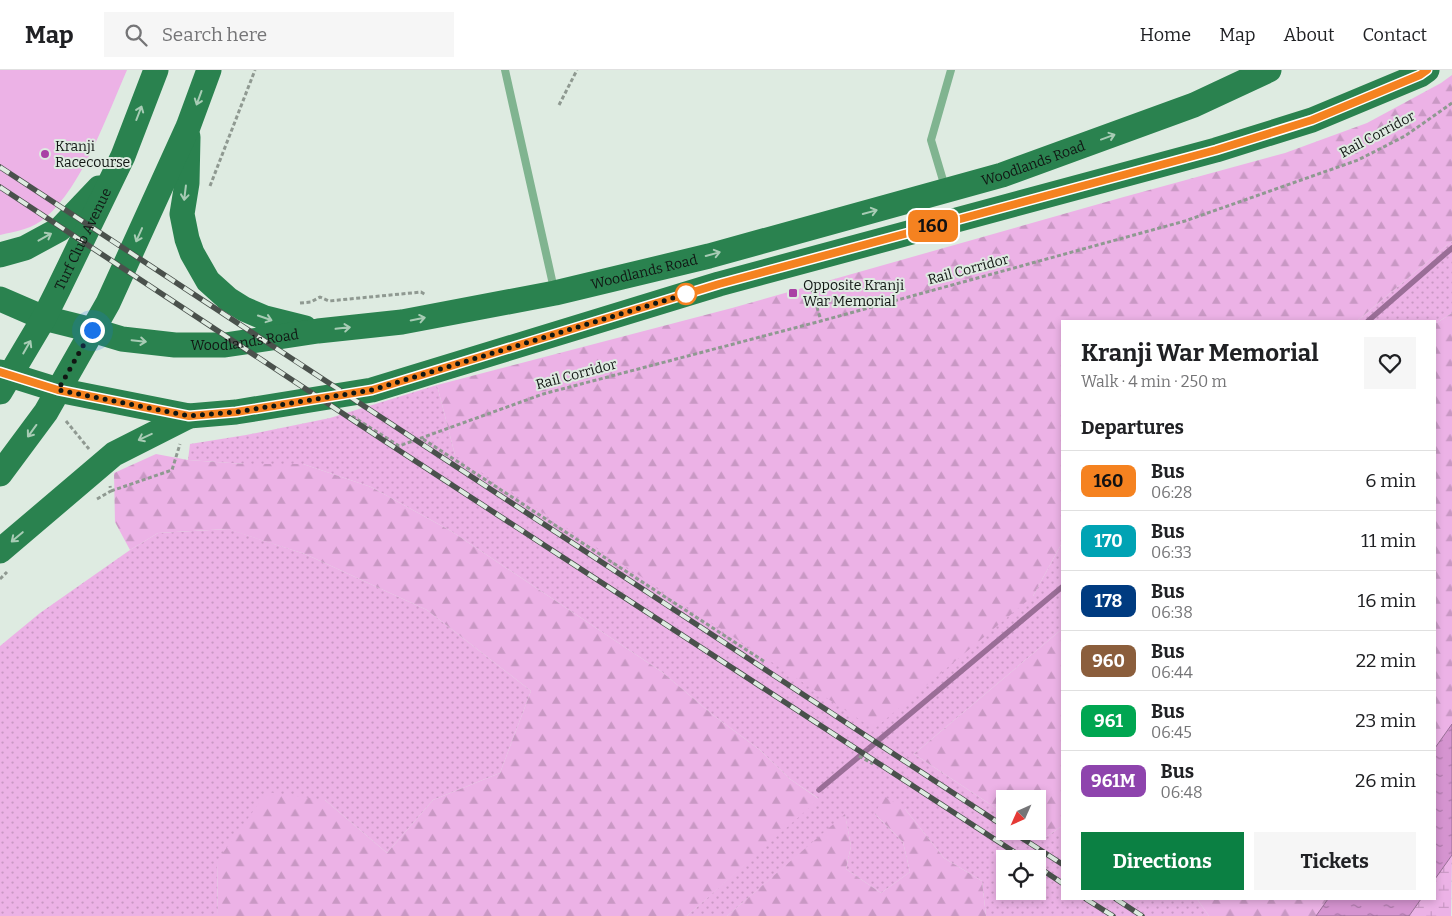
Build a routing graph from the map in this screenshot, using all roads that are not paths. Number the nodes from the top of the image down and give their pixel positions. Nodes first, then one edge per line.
1 (156, 70) edge
2 (209, 70) edge
3 (505, 70) edge
4 (951, 70) edge
5 (1269, 70) edge
6 (1427, 70) edge
7 (188, 127) junction
8 (123, 156) junction
9 (946, 191) junction
10 (0, 255) edge
11 (555, 293) junction
12 (0, 299) edge
13 (44, 318) junction
14 (92, 330) junction
15 (318, 331) junction
16 (3, 380) edge
17 (58, 390) junction
18 (186, 426) junction
19 (0, 474) edge
20 (0, 551) edge

8 -> 1 main road, Turf Club Avenue
2 -> 7 main road
3 - 11 lane
4 - 9 lane
9 -> 5 main road, Woodlands Road
6 - 18 main road
7 -> 14 main road
7 -> 15 main road
10 -> 8 main road
8 - 13 main road, Turf Club Avenue
11 -> 9 main road, Woodlands Road
15 -> 11 main road, Woodlands Road
12 - 13 main road, Woodlands Road
13 - 14 main road, Woodlands Road
16 -> 13 main road, Turf Club Avenue
14 -> 15 main road, Woodlands Road
14 - 17 main road
16 - 17 main road
17 - 18 main road
17 -> 19 main road
18 -> 20 main road

